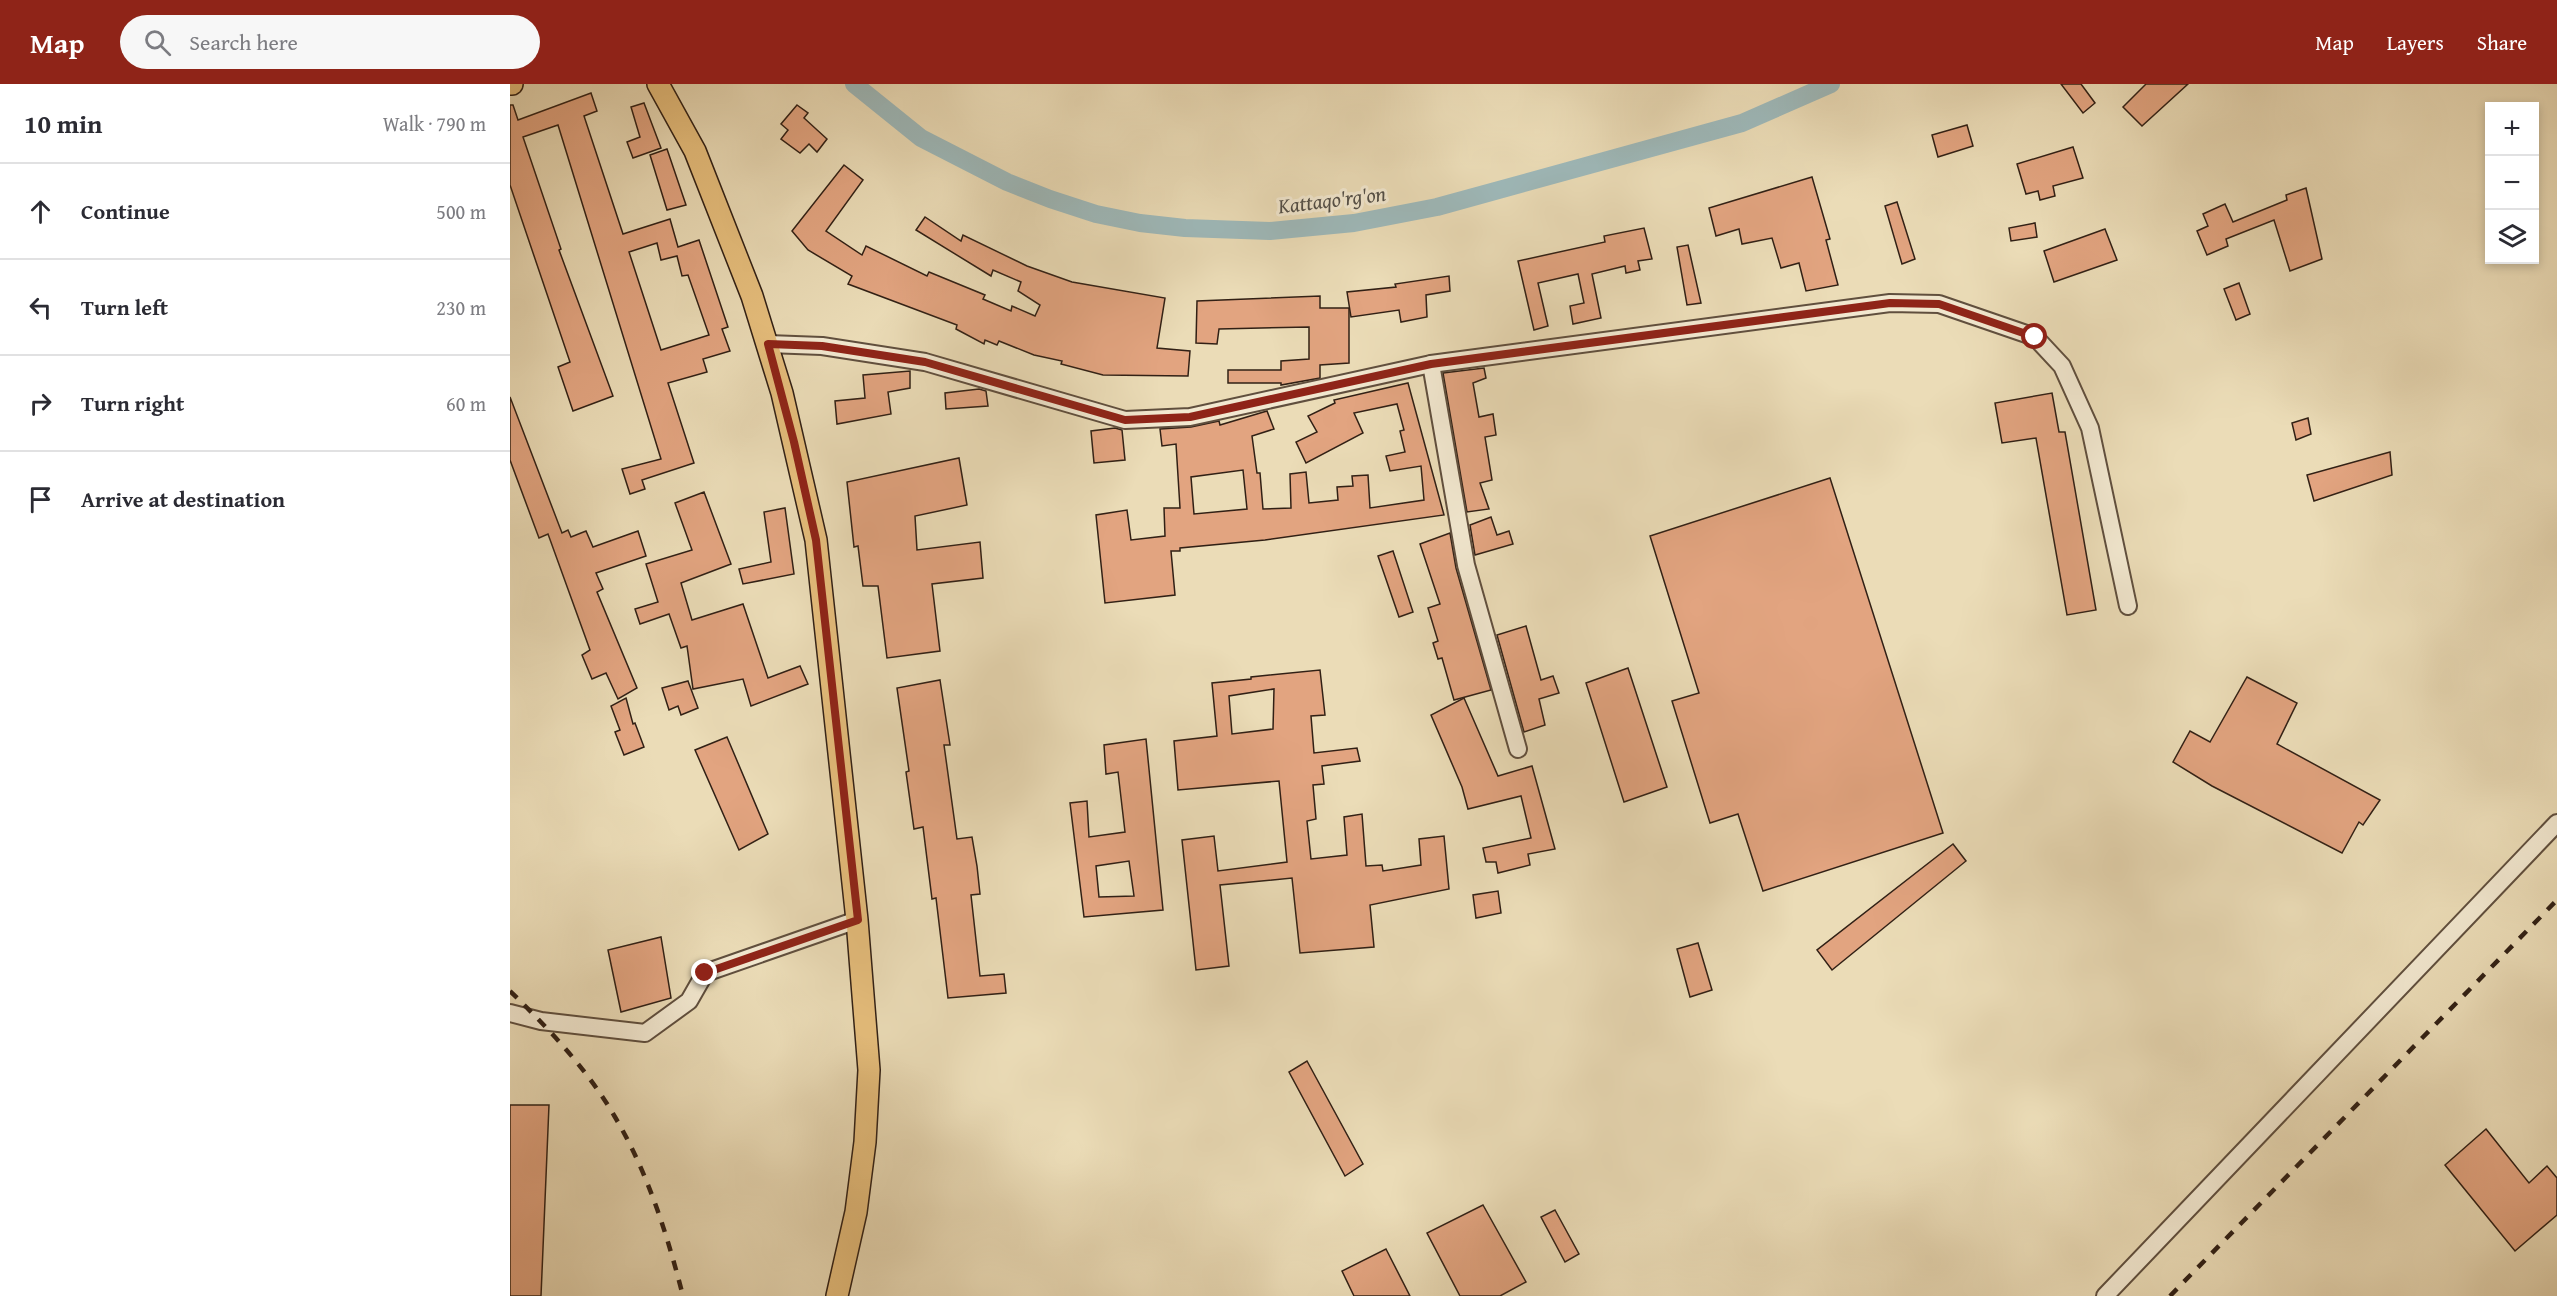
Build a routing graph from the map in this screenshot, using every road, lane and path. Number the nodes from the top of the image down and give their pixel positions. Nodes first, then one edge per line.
1 (658, 84) edge
2 (768, 344) junction
3 (1431, 364) junction
4 (2128, 606) dead end
5 (1518, 749) dead end
6 (2557, 823) edge
7 (858, 920) junction
8 (510, 1013) edge
9 (837, 1296) edge
10 (2105, 1296) edge

1 - 2 main road
2 - 3 street
2 - 7 main road
3 - 4 street
3 - 5 street
6 - 10 street
7 - 8 street
7 - 9 main road

